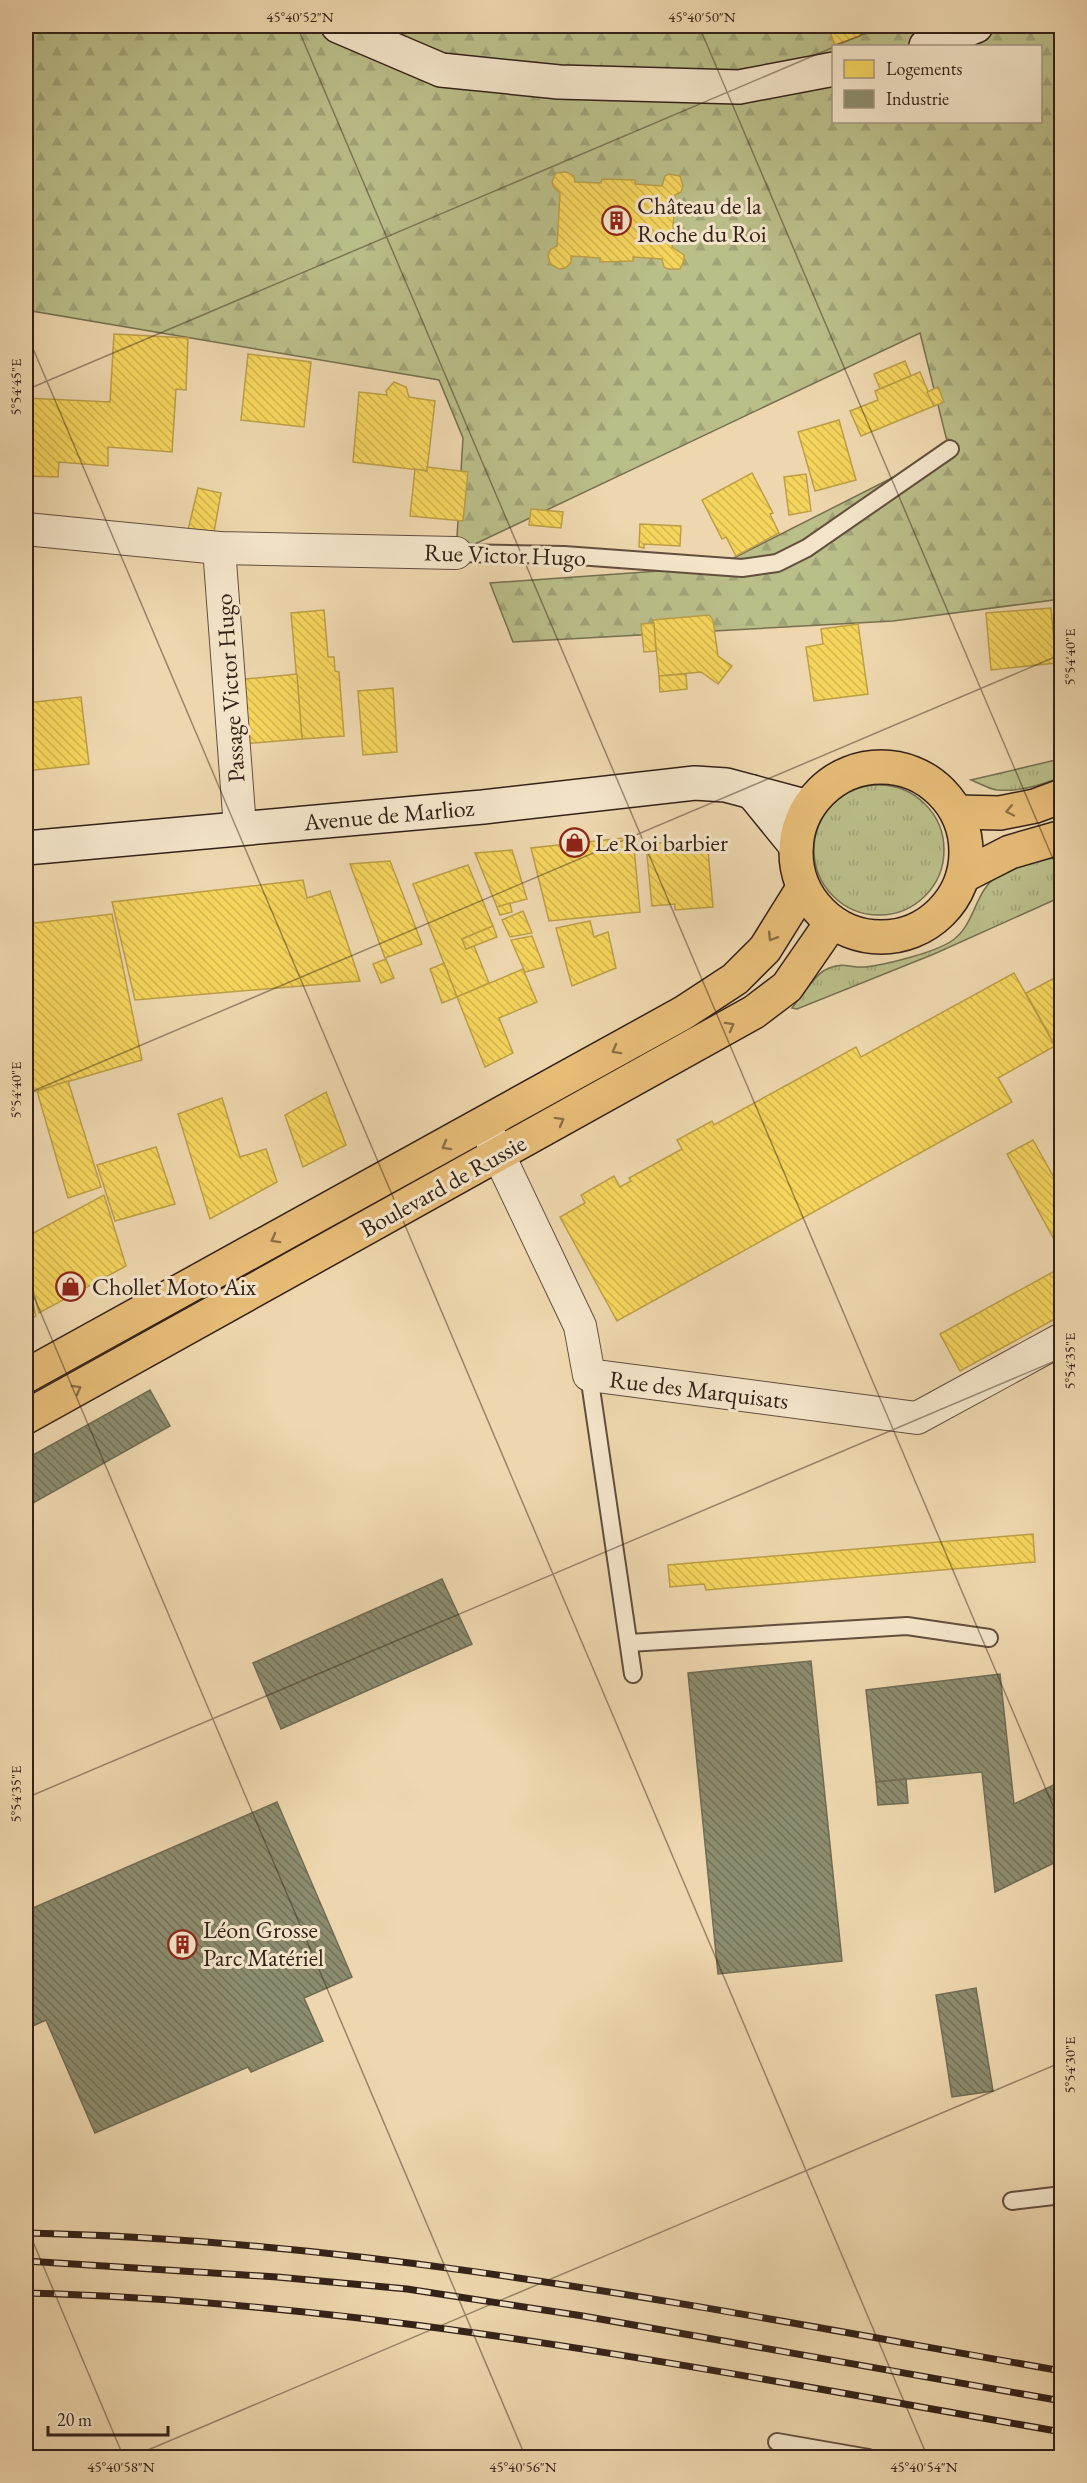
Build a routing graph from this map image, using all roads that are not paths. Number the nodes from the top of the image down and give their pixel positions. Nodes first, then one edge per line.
1 (338, 26) edge
2 (976, 26) edge
3 (928, 45) edge
4 (832, 69) edge
5 (950, 449) dead end
6 (26, 529) edge
7 (219, 548) junction
8 (456, 553) joint
9 (752, 792) junction
10 (1062, 796) edge
11 (808, 807) junction
12 (957, 812) junction
13 (240, 828) junction
14 (1062, 837) edge
15 (796, 846) junction
16 (26, 848) edge
17 (963, 876) junction
18 (803, 888) junction
19 (832, 922) junction
20 (484, 1124) junction
21 (500, 1155) junction
22 (1062, 1339) edge
23 (589, 1375) junction
24 (26, 1376) edge
25 (26, 1417) edge
26 (989, 1638) dead end
27 (629, 1643) junction
28 (633, 1674) dead end
29 (1062, 2195) edge
30 (1012, 2201) dead end
31 (777, 2442) dead end
32 (869, 2457) edge

1 - 4 main road
2 - 3 main road
5 - 8 lane, Rue Victor Hugo
6 - 7 street, Rue Victor Hugo
7 - 8 street, Rue Victor Hugo
7 - 13 street, Passage Victor Hugo
9 - 11 main road, Avenue de Marlioz
9 - 13 main road, Avenue de Marlioz
9 - 15 main road
10 -> 12 main road
11 - 12 main road
11 - 15 main road
12 - 17 main road
13 - 16 main road, Avenue de Marlioz
14 - 17 main road
15 - 18 main road
17 - 19 main road
18 - 19 main road
18 -> 20 main road, Boulevard de Russie
21 -> 19 main road, Boulevard de Russie
20 - 21 street, Rue des Marquisats
20 -> 24 main road, Boulevard de Russie
21 - 23 street, Rue des Marquisats
25 -> 21 main road, Boulevard de Russie
22 - 23 street, Rue des Marquisats
23 - 27 lane
26 - 27 lane
27 - 28 lane
29 - 30 lane
31 - 32 lane

